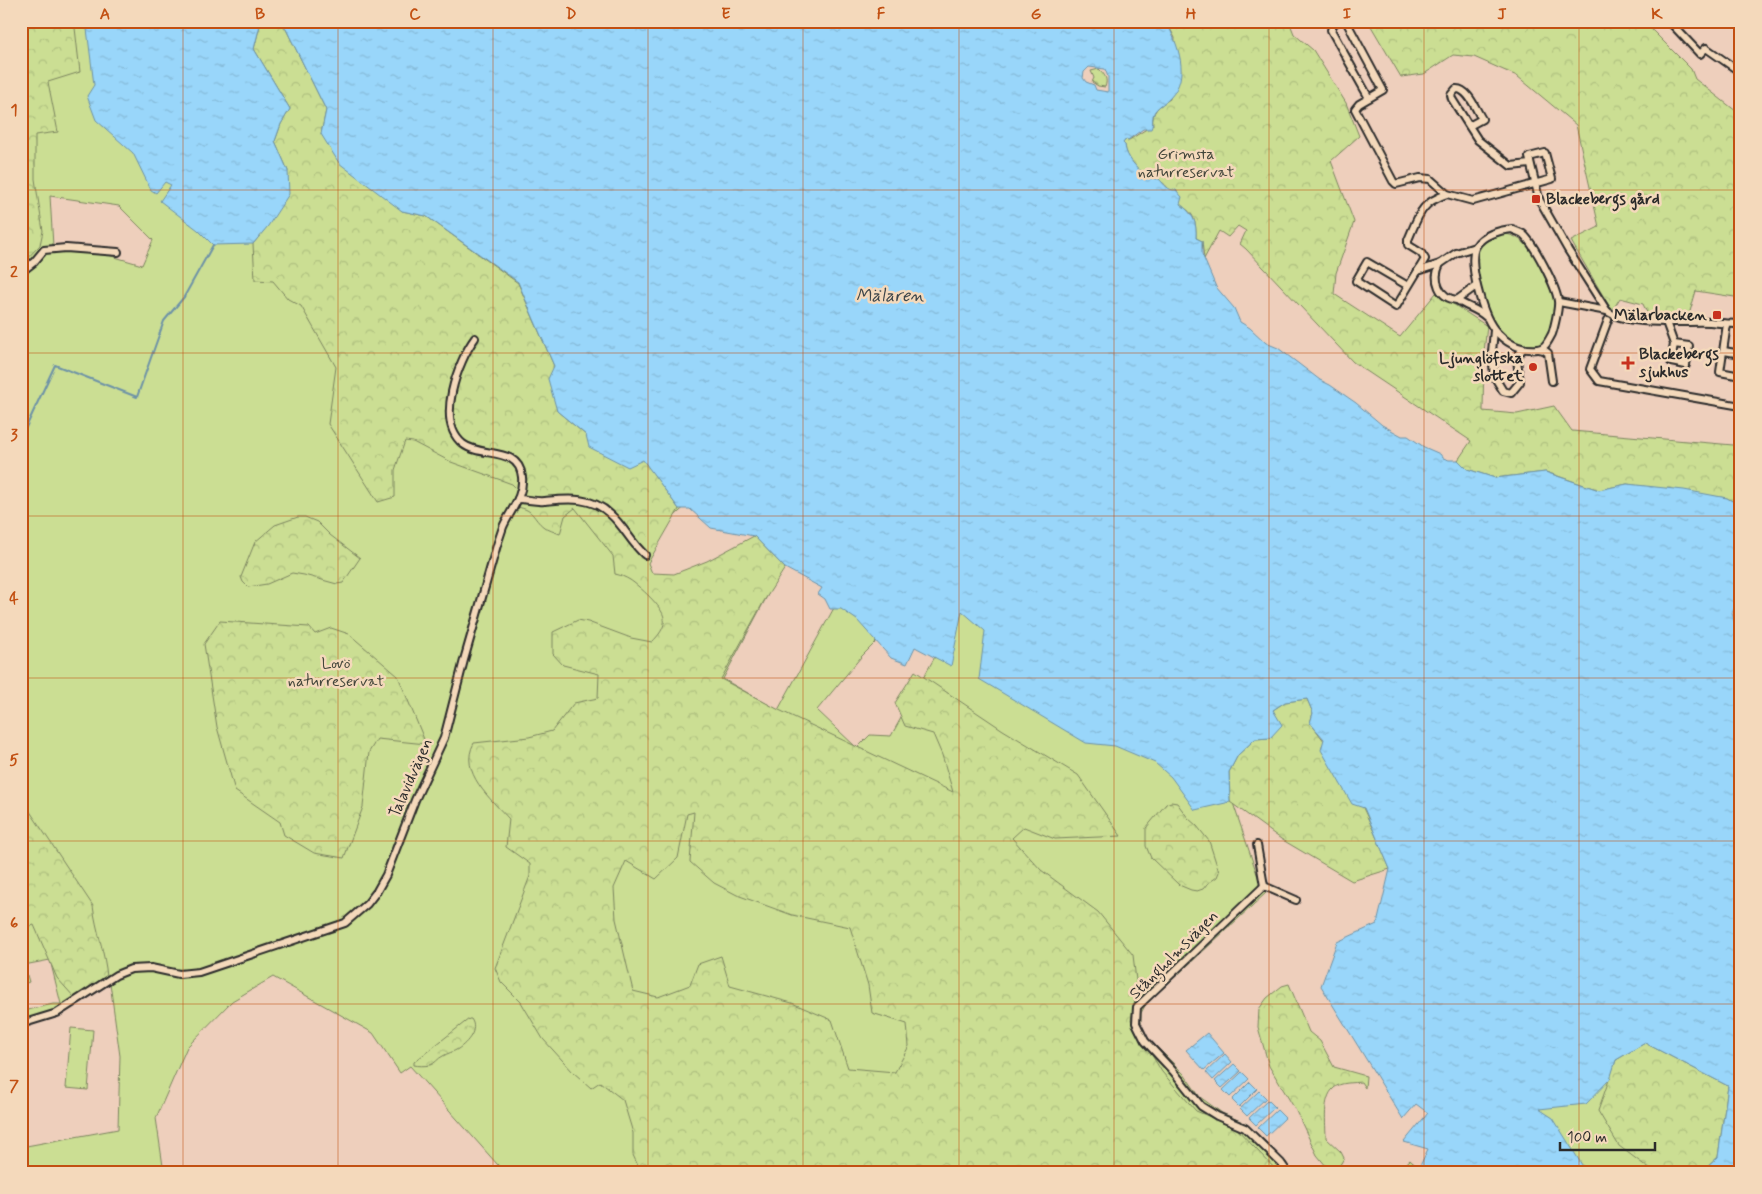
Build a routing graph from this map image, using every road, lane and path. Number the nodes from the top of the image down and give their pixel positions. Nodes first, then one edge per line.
1 (1339, 21) edge
2 (1346, 21) edge
3 (1669, 21) edge
4 (1736, 69) dead end
5 (1369, 98) junction
6 (1468, 126) junction
7 (1530, 164) junction
8 (1534, 183) junction
9 (1447, 194) junction
10 (1475, 247) junction
11 (118, 252) dead end
12 (1440, 264) junction
13 (21, 272) edge
14 (1418, 272) junction
15 (1408, 286) junction
16 (1476, 286) junction
17 (1458, 300) junction
18 (1559, 302) junction
19 (1607, 311) junction
20 (1488, 318) junction
21 (1608, 320) dead end
22 (1666, 322) junction
23 (1727, 324) junction
24 (1741, 324) edge
25 (1494, 330) junction
26 (475, 338) dead end
27 (1674, 344) dead end
28 (1539, 349) junction
29 (1522, 350) junction
30 (1724, 351) junction
31 (1741, 354) edge
32 (1741, 376) edge
33 (1552, 380) dead end
34 (1741, 406) edge
35 (518, 499) junction
36 (645, 555) dead end
37 (1257, 845) dead end
38 (1264, 886) junction
39 (1296, 900) dead end
40 (21, 1024) edge
41 (1288, 1173) edge

1 - 5 street
2 - 5 street
3 - 4 street
5 - 9 street
6 - 6 street
6 - 7 street
7 - 8 street
7 - 8 street
8 - 9 street
8 - 19 street
9 - 14 street
10 - 12 street
10 - 16 street
10 - 18 street
11 - 13 street
12 - 14 street
12 - 17 street
14 - 15 street
15 - 15 street
16 - 17 street
16 - 20 street
17 - 20 street
18 - 19 street
18 - 28 street
19 - 22 street
20 - 25 street
21 - 34 street
22 - 23 street
22 - 27 street
23 - 24 street
23 - 30 street
25 - 29 street
25 - 29 street
26 - 35 street, Talavidvägen
28 - 29 street
28 - 33 street
30 - 31 street
30 - 32 street
35 - 36 street
35 - 40 street, Talavidvägen
37 - 38 street
38 - 39 street
38 - 41 street, Stångholmsvägen

